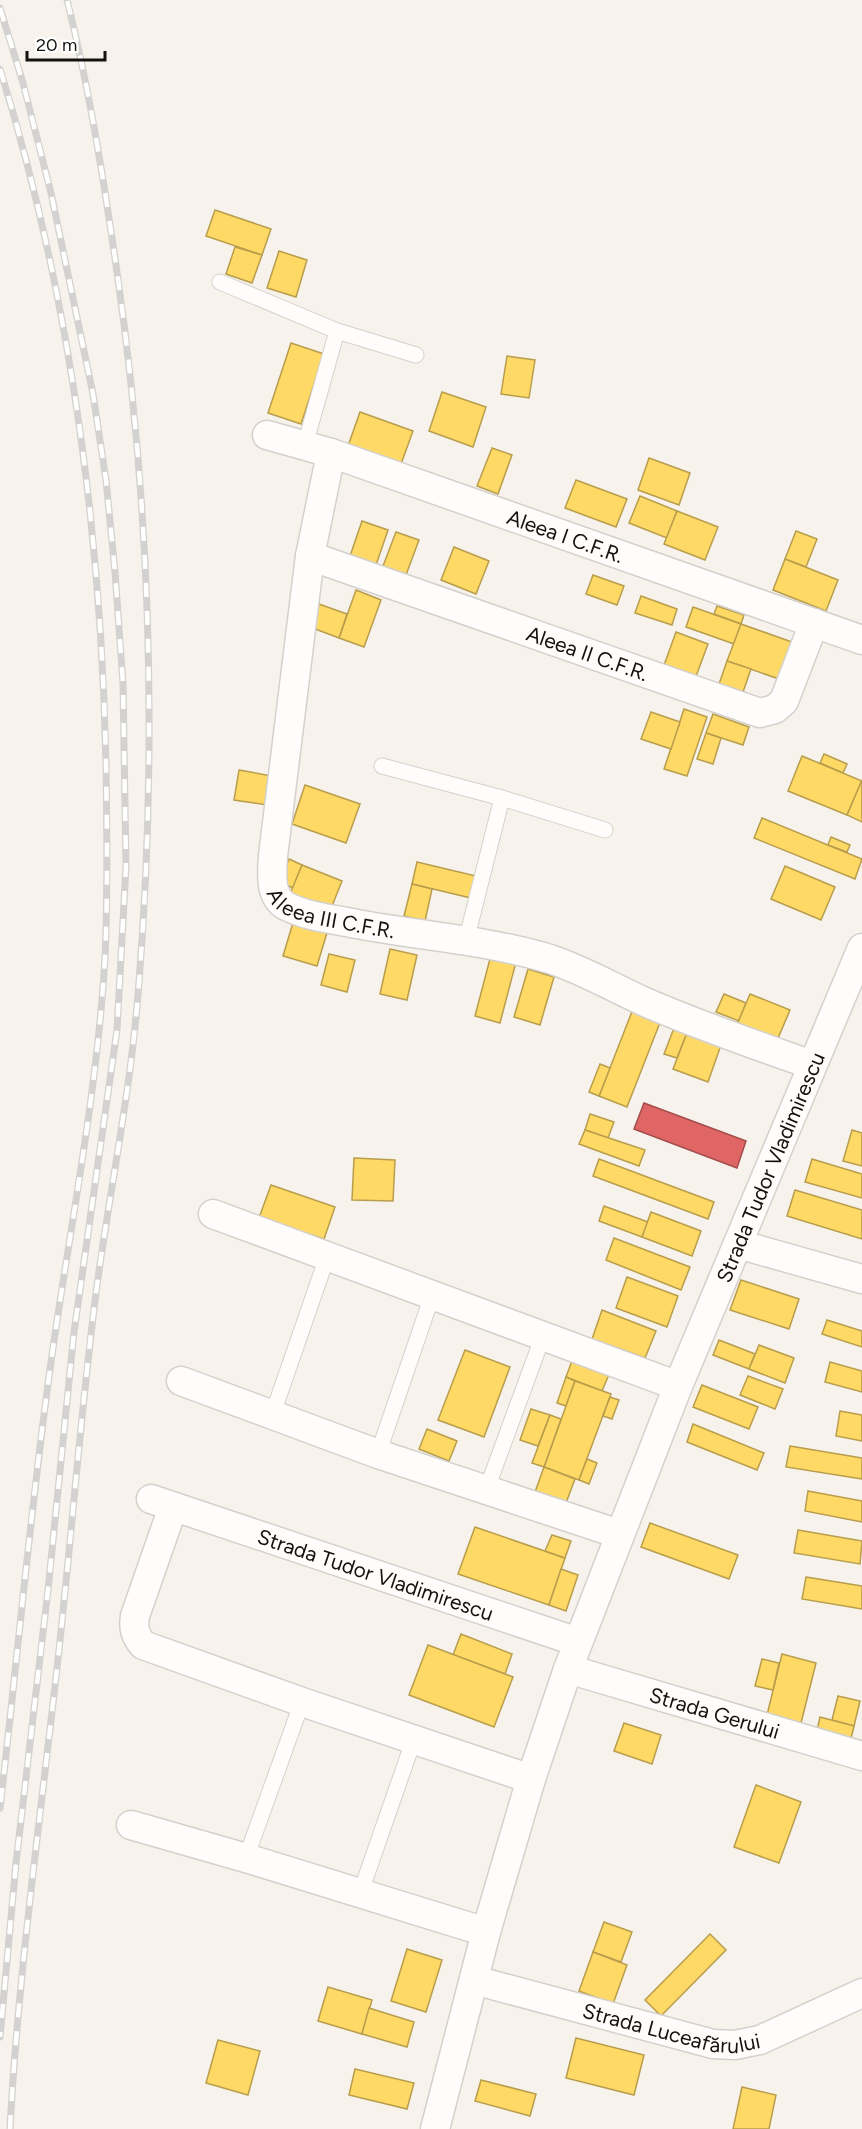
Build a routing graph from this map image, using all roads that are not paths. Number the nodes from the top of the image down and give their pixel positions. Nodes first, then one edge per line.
1 (219, 282) dead end
2 (337, 331) junction
3 (416, 355) dead end
4 (267, 435) dead end
5 (318, 449) junction
6 (310, 556) junction
7 (814, 623) junction
8 (862, 640) edge
9 (382, 766) dead end
10 (502, 798) junction
11 (606, 830) dead end
12 (466, 941) junction
13 (862, 949) edge
14 (812, 1065) junction
15 (213, 1214) dead end
16 (738, 1244) junction
17 (327, 1257) junction
18 (862, 1279) edge
19 (432, 1296) junction
20 (543, 1336) junction
21 (181, 1381) dead end
22 (678, 1386) junction
23 (273, 1416) junction
24 (378, 1454) junction
25 (486, 1491) junction
26 (619, 1534) junction
27 (578, 1642) junction
28 (568, 1669) junction
29 (302, 1702) junction
30 (414, 1739) junction
31 (862, 1756) edge
32 (531, 1779) junction
33 (132, 1825) dead end
34 (246, 1858) junction
35 (360, 1894) junction
36 (486, 1932) junction
37 (474, 1980) junction
38 (862, 1993) edge
39 (435, 2129) edge

1 - 2 lane
2 - 3 lane
2 - 5 lane
4 - 5 street, Aleea I C.F.R.
5 - 6 street, Aleea III C.F.R.
5 - 7 street, Aleea I C.F.R.
6 - 7 street, Aleea II C.F.R.
6 - 12 street, Aleea III C.F.R.
7 - 8 street, Aleea I C.F.R.
9 - 10 lane
10 - 11 lane
10 - 12 lane
12 - 14 street, Aleea III C.F.R.
13 - 14 street, Strada Tudor Vladimirescu
14 - 16 street, Strada Tudor Vladimirescu
15 - 17 street
16 - 18 street
16 - 22 street, Strada Tudor Vladimirescu
17 - 19 street
17 - 23 lane
19 - 20 street
19 - 24 lane
20 - 22 street
20 - 25 lane
21 - 23 street
22 - 26 street, Strada Tudor Vladimirescu
23 - 24 street
24 - 25 street
25 - 26 street
26 - 27 street, Strada Tudor Vladimirescu
27 - 28 street, Strada Tudor Vladimirescu
27 - 29 street, Strada Tudor Vladimirescu
28 - 31 street, Strada Gerului
28 - 32 street, Strada Tudor Vladimirescu
29 - 30 street, Strada Tudor Vladimirescu
29 - 34 lane
30 - 32 street, Strada Tudor Vladimirescu
30 - 35 lane
32 - 36 street, Strada Tudor Vladimirescu
33 - 34 street
34 - 35 street
35 - 36 street
36 - 37 street, Strada Tudor Vladimirescu
37 - 38 street, Strada Luceafărului
37 - 39 street, Strada Tudor Vladimirescu

